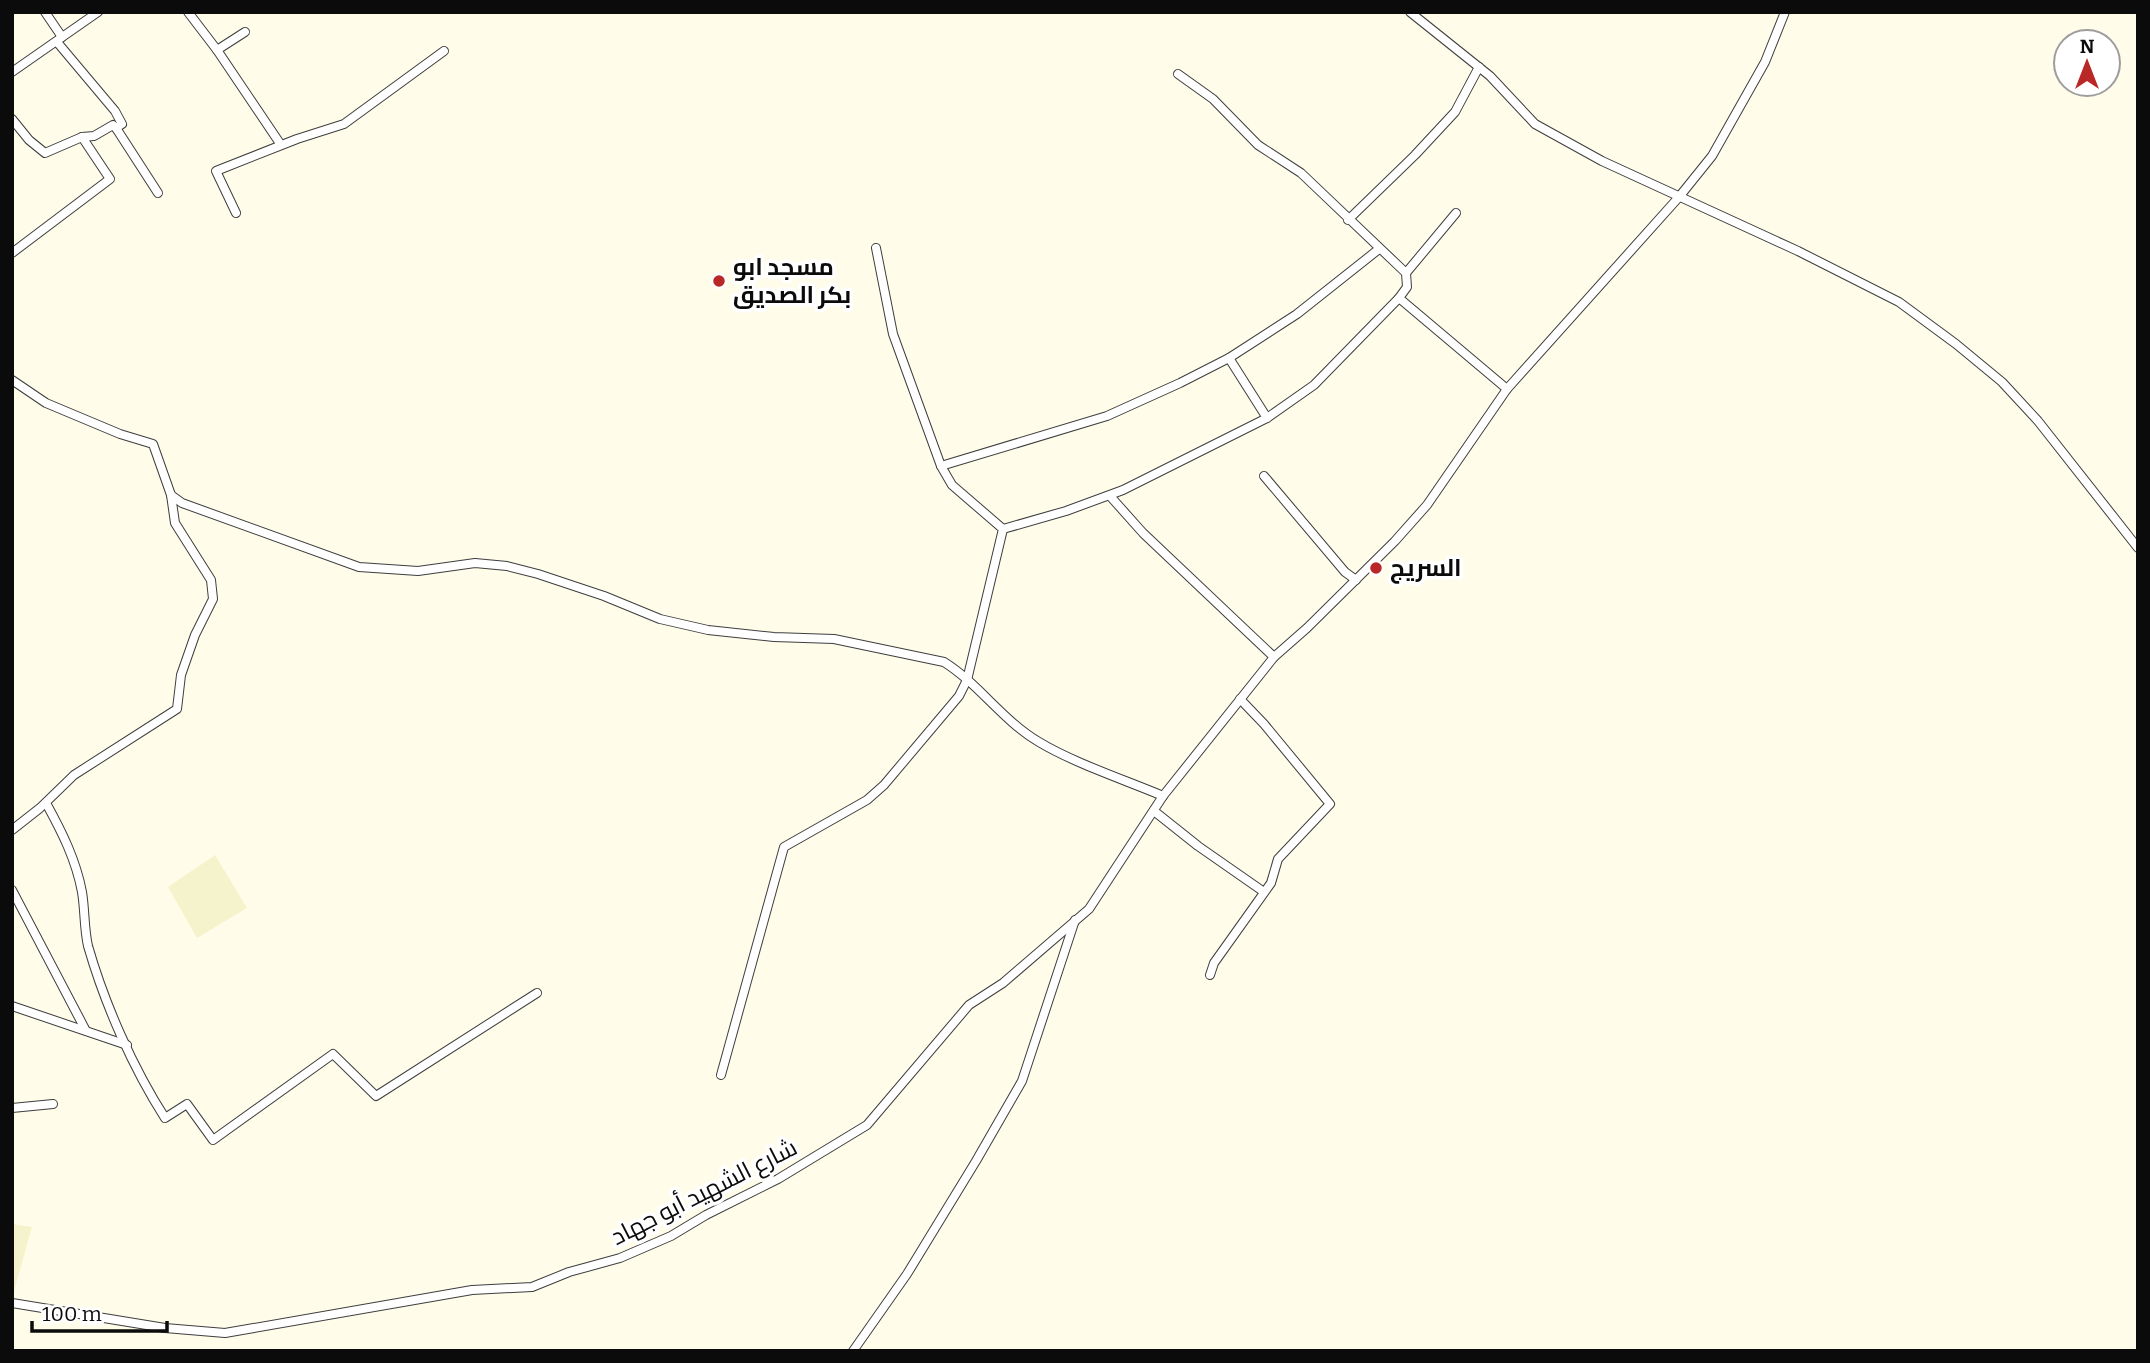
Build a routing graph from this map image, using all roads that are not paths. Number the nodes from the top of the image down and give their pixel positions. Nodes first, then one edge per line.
1 (45, 12) edge
2 (98, 12) edge
3 (188, 12) edge
4 (1410, 12) edge
5 (1785, 12) edge
6 (245, 32) dead end
7 (60, 40) junction
8 (217, 50) junction
9 (444, 51) dead end
10 (1479, 67) junction
11 (12, 72) edge
12 (1178, 74) dead end
13 (12, 119) edge
14 (116, 128) junction
15 (82, 137) junction
16 (281, 145) junction
17 (158, 193) dead end
18 (1679, 197) junction
19 (236, 213) dead end
20 (1456, 213) dead end
21 (1349, 220) junction
22 (876, 248) dead end
23 (1380, 249) junction
24 (12, 253) edge
25 (1406, 273) junction
26 (1399, 298) junction
27 (1229, 358) junction
28 (12, 380) edge
29 (1507, 389) junction
30 (1267, 418) junction
31 (941, 466) junction
32 (1264, 476) dead end
33 (171, 495) junction
34 (1110, 496) junction
35 (1003, 529) junction
36 (2138, 548) edge
37 (1356, 580) junction
38 (1273, 657) junction
39 (967, 680) junction
40 (1240, 699) junction
41 (1163, 796) junction
42 (46, 803) junction
43 (1154, 811) junction
44 (12, 830) edge
45 (12, 890) edge
46 (1264, 892) junction
47 (1076, 918) junction
48 (1210, 975) dead end
49 (537, 993) dead end
50 (12, 1006) edge
51 (85, 1029) junction
52 (127, 1045) junction
53 (721, 1074) dead end
54 (53, 1104) dead end
55 (12, 1108) edge
56 (12, 1303) edge
57 (853, 1351) edge

1 - 7 street
2 - 7 street
3 - 8 street
4 - 10 street
5 - 18 street, شارع الشهيد أبو جهاد
6 - 8 street
7 - 11 street
7 - 14 street
8 - 16 street
9 - 16 street
10 - 18 street
10 - 21 street
12 - 21 street
13 - 15 street
14 - 15 street
14 - 17 street
15 - 24 street
16 - 19 street
18 - 29 street, شارع الشهيد أبو جهاد
18 - 36 street
20 - 25 street
21 - 23 street
22 - 31 street
23 - 25 street
23 - 27 street
25 - 26 street
26 - 29 street
26 - 30 street
27 - 30 street
27 - 31 street
28 - 33 street
29 - 37 street, شارع الشهيد أبو جهاد
30 - 34 street
31 - 35 street
32 - 37 street
33 - 39 street
33 - 42 street
34 - 35 street
34 - 38 street
35 - 39 street
37 - 38 street, شارع الشهيد أبو جهاد
38 - 40 street, شارع الشهيد أبو جهاد
39 - 41 street
39 - 53 street
40 - 41 street, شارع الشهيد أبو جهاد
40 - 46 street
41 - 43 street, شارع الشهيد أبو جهاد
42 - 44 street
42 - 52 street
43 - 46 street
43 - 47 street, شارع الشهيد أبو جهاد
45 - 51 street
46 - 48 street
47 - 56 street, شارع الشهيد أبو جهاد
47 - 57 street
49 - 52 street
50 - 51 street
51 - 52 street
54 - 55 street

